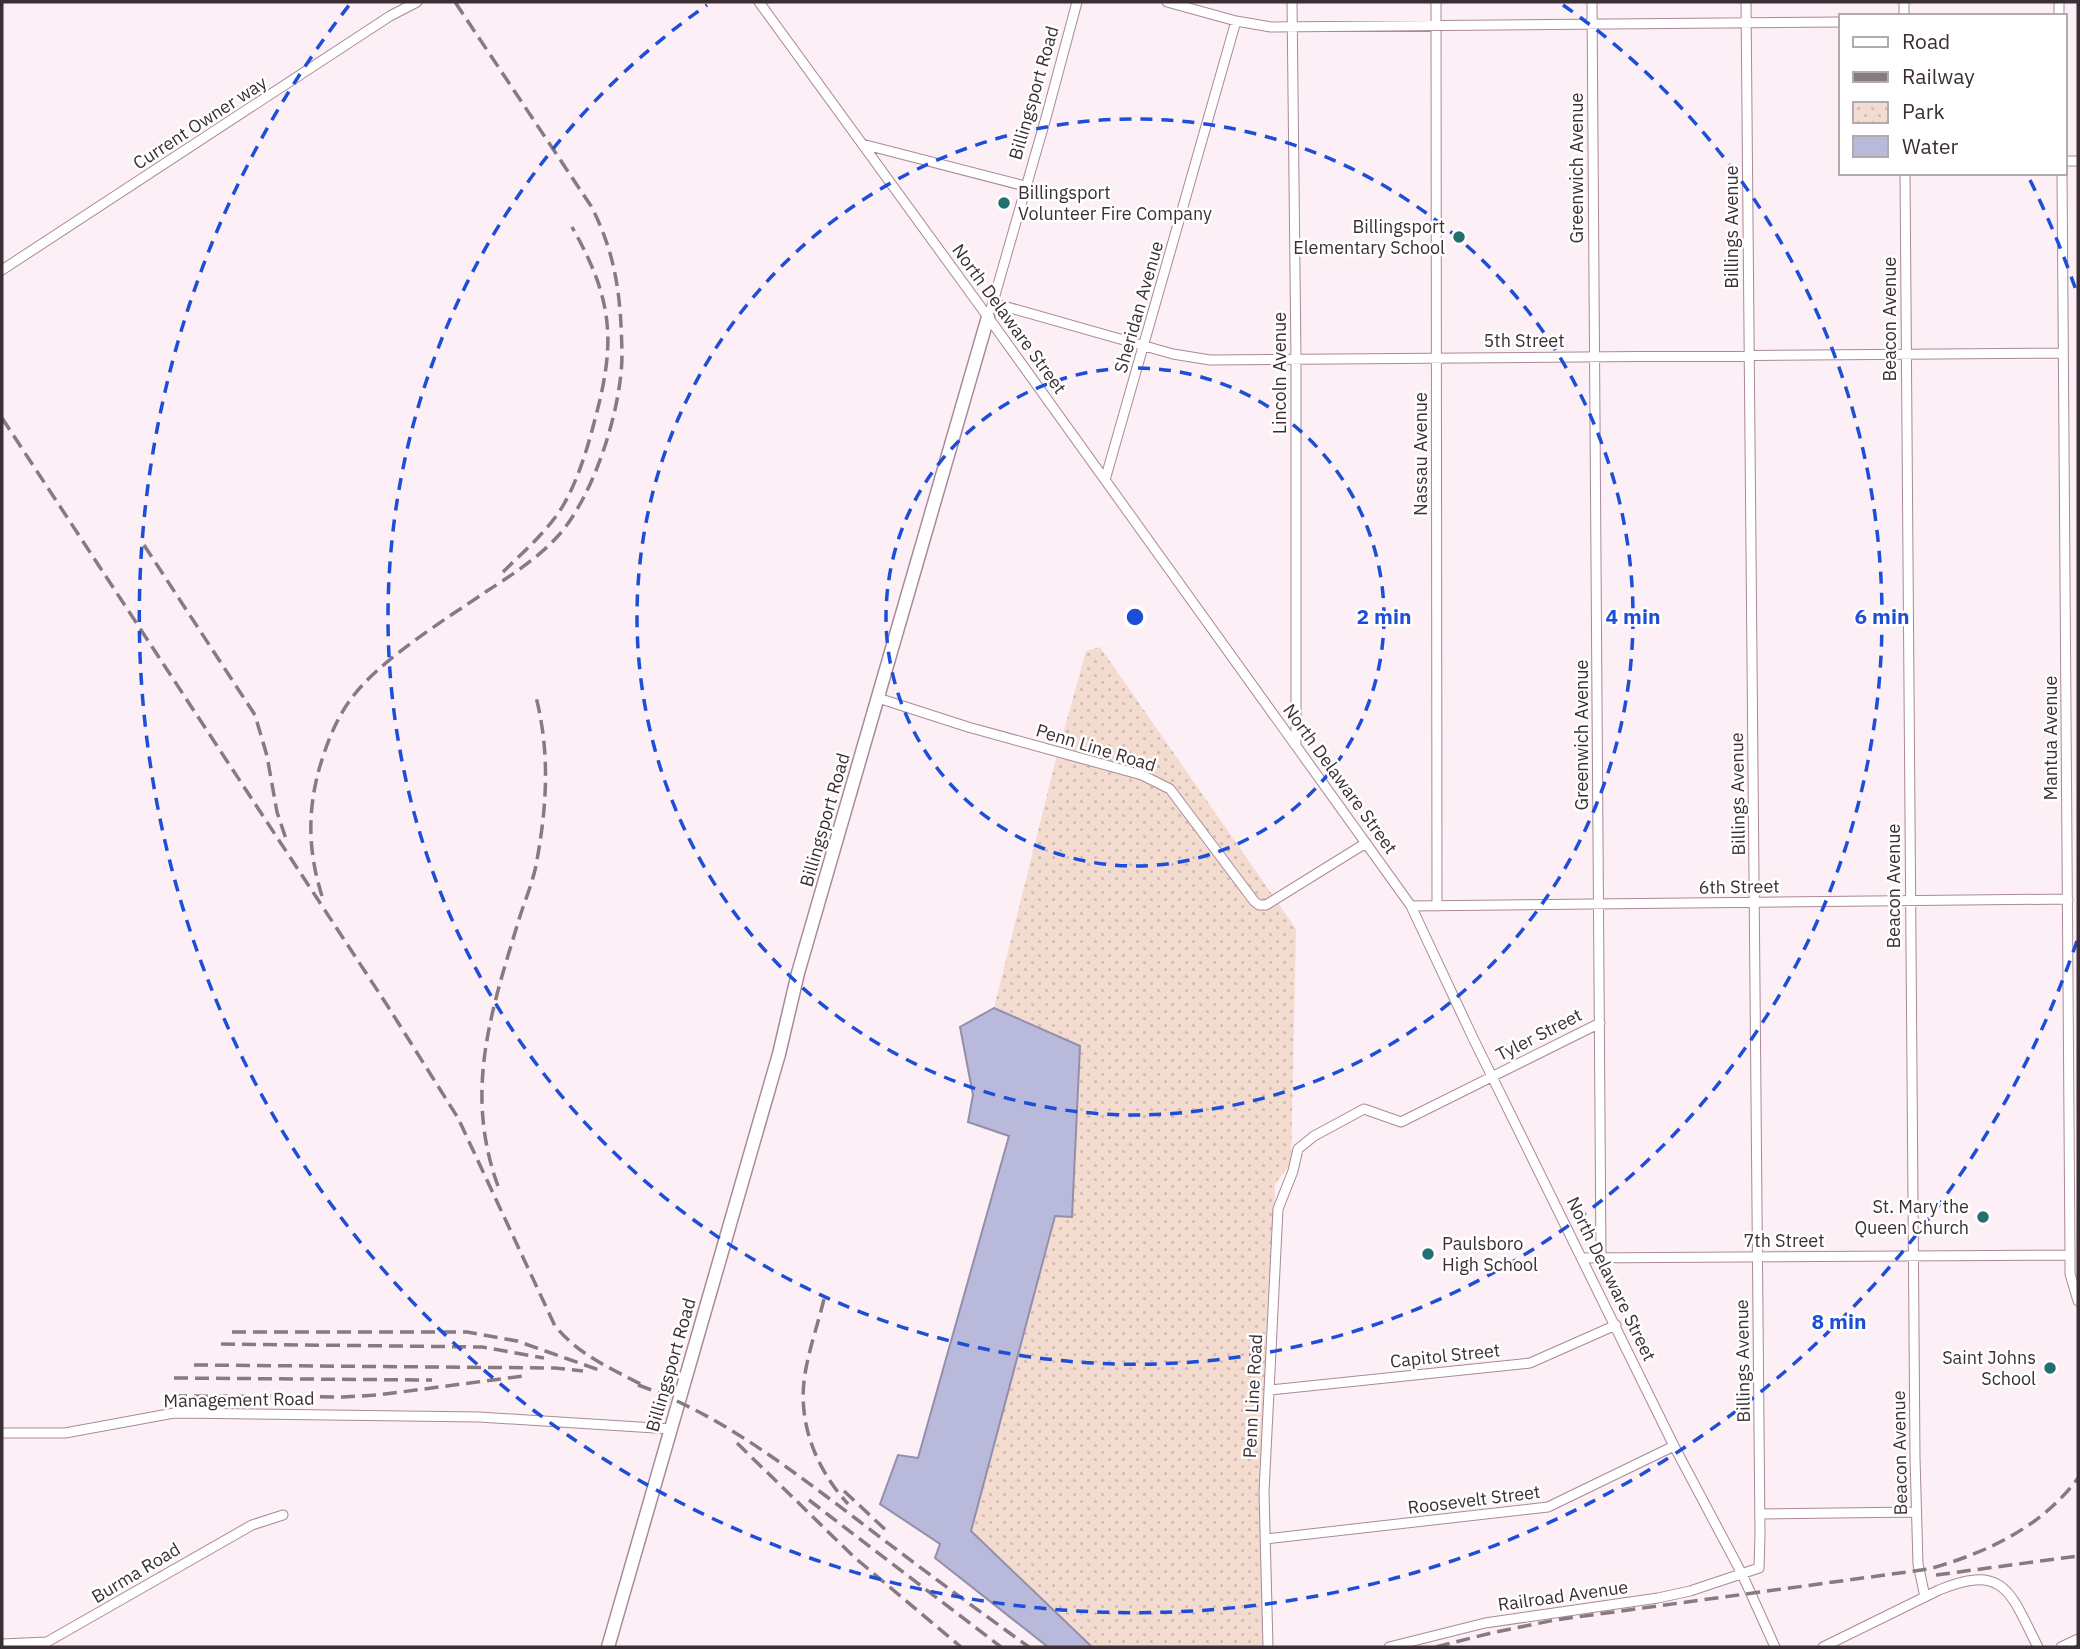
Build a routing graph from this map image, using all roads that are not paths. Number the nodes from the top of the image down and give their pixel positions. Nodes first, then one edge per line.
1 (417, 2) edge
2 (759, 2) edge
3 (1077, 2) edge
4 (1167, 2) edge
5 (1292, 2) edge
6 (1436, 2) edge
7 (1592, 2) edge
8 (1746, 2) edge
9 (1236, 21) junction
10 (1839, 22) edge
11 (1747, 23) junction
12 (1592, 24) junction
13 (1436, 26) junction
14 (1293, 27) junction
15 (862, 144) junction
16 (1905, 175) edge
17 (2062, 175) edge
18 (1025, 187) junction
19 (2, 270) edge
20 (993, 303) junction
21 (989, 317) junction
22 (1145, 346) junction
23 (2063, 353) junction
24 (1906, 354) junction
25 (1594, 356) junction
26 (1749, 356) junction
27 (1436, 357) junction
28 (1296, 359) junction
29 (1105, 480) junction
30 (878, 698) junction
31 (1296, 744) junction
32 (1366, 843) junction
33 (2068, 899) junction
34 (1910, 901) junction
35 (1755, 903) junction
36 (1599, 904) junction
37 (1411, 906) junction
38 (1437, 906) junction
39 (1600, 1023) junction
40 (1493, 1076) junction
41 (1298, 1149) joint
42 (2070, 1255) junction
43 (1913, 1256) junction
44 (1758, 1257) junction
45 (1582, 1258) junction
46 (1601, 1258) junction
47 (2078, 1301) edge
48 (1616, 1325) junction
49 (1270, 1390) junction
50 (671, 1429) junction
51 (2, 1433) edge
52 (1674, 1446) junction
53 (1916, 1512) junction
54 (1760, 1514) junction
55 (283, 1515) dead end
56 (1265, 1539) junction
57 (1742, 1574) junction
58 (1925, 1597) junction
59 (2078, 1639) edge
60 (2, 1644) edge
61 (608, 1647) edge
62 (1268, 1647) edge
63 (1389, 1647) edge
64 (1775, 1647) edge
65 (1824, 1647) edge
66 (2038, 1647) edge
67 (2061, 1647) edge

1 - 19 street, Current Owner way
2 - 15 street, North Delaware Street
3 - 18 street, Billingsport Road
4 - 9 street
5 - 14 street, Lincoln Avenue
6 - 13 street, Nassau Avenue
7 - 12 street, Greenwich Avenue
8 - 11 street, Billings Avenue
9 - 14 street
9 - 22 street, Sheridan Avenue
10 - 11 street
11 - 12 street
11 - 26 street, Billings Avenue
12 - 13 street
12 - 25 street, Greenwich Avenue
13 - 14 street
13 - 27 street, Nassau Avenue
14 - 28 street, Lincoln Avenue
15 - 18 street
15 - 21 street, North Delaware Street
16 - 24 street, Beacon Avenue
17 - 23 street, Mantua Avenue
18 - 20 street, Billingsport Road
20 - 21 street, Billingsport Road
20 - 22 street, 5th Street
21 - 29 street, North Delaware Street
21 - 30 street, Billingsport Road
22 - 28 street, 5th Street
22 - 29 street, Sheridan Avenue
23 - 24 street, 5th Street
23 - 33 street, Mantua Avenue
24 - 26 street, 5th Street
24 - 34 street, Beacon Avenue
25 - 26 street, 5th Street
25 - 27 street, 5th Street
25 - 36 street, Greenwich Avenue
26 - 35 street, Billings Avenue
27 - 28 street, 5th Street
27 - 38 street, Nassau Avenue
28 - 31 street, Lincoln Avenue
29 - 31 street, North Delaware Street
30 - 32 street, Penn Line Road
30 - 50 street, Billingsport Road
31 - 32 street, North Delaware Street
32 - 37 street, North Delaware Street
33 - 34 street, 6th Street
33 - 42 street, Mantua Avenue
34 - 35 street, 6th Street
34 - 43 street, Beacon Avenue
35 - 36 street, 6th Street
35 - 44 street, Billings Avenue
36 - 38 street, 6th Street
36 - 39 street, Greenwich Avenue
37 - 38 street, 6th Street
37 - 40 street, North Delaware Street
39 - 40 street, Tyler Street
39 - 46 street, Greenwich Avenue
40 - 41 street, Tyler Street
40 - 45 street, North Delaware Street
41 - 49 street, Penn Line Road
42 - 43 street, 7th Street
42 - 47 street, Mantua Avenue
43 - 44 street, 7th Street
43 - 53 street, Beacon Avenue
44 - 46 street, 7th Street
44 - 54 street, Billings Avenue
45 - 46 street, 7th Street
45 - 48 street, North Delaware Street
48 - 49 street, Capitol Street
48 - 52 street, North Delaware Street
49 - 56 street, Penn Line Road
50 - 51 street, Management Road
50 - 61 street, Billingsport Road
52 - 56 street, Roosevelt Street
52 - 57 street, North Delaware Street
53 - 54 street
53 - 58 street, Beacon Avenue
54 - 57 street, Billings Avenue
55 - 60 street, Burma Road
56 - 62 street, Penn Line Road
57 - 63 street, Railroad Avenue
57 - 64 street, North Delaware Street
58 - 65 street
58 - 66 street
59 - 67 street

